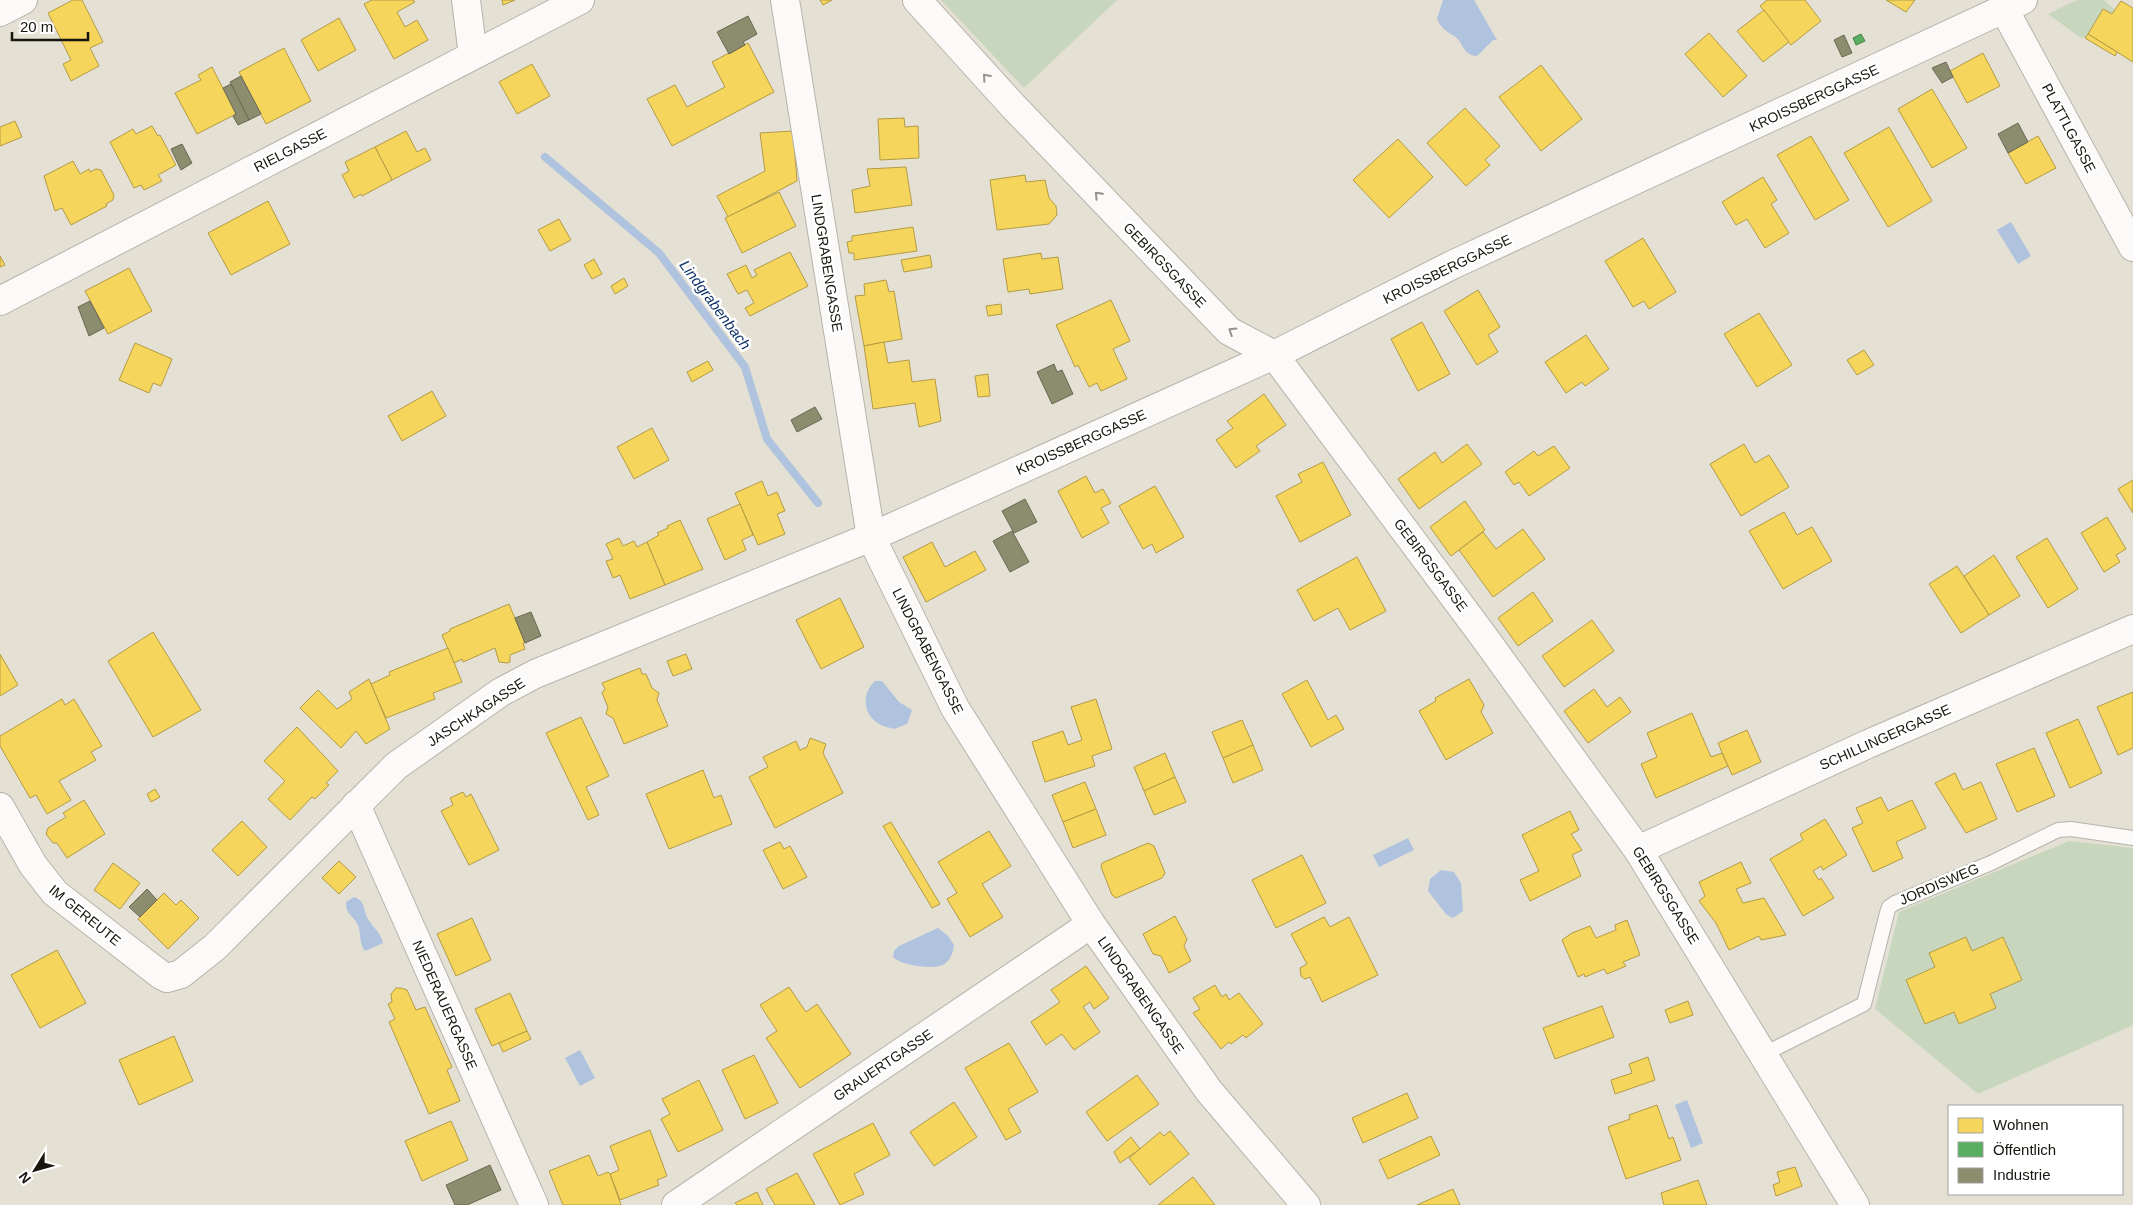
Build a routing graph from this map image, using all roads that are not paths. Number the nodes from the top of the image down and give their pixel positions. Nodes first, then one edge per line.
1 (22, 0) edge
2 (466, 0) edge
3 (580, 0) edge
4 (785, 0) edge
5 (917, 0) edge
6 (2013, 5) edge
7 (0, 12) edge
8 (473, 55) junction
9 (2133, 247) edge
10 (0, 301) edge
11 (1274, 355) junction
12 (871, 537) junction
13 (2133, 629) edge
14 (356, 805) junction
15 (0, 807) edge
16 (2133, 838) edge
17 (1638, 850) junction
18 (1091, 924) junction
19 (173, 977) joint
20 (1764, 1054) junction
21 (534, 1205) edge
22 (676, 1205) edge
23 (1306, 1205) edge
24 (1855, 1205) edge

1 - 7 street
2 - 8 street
3 - 8 street, RIELGASSE
4 - 12 street, LINDGRABENGASSE
11 -> 5 street, GEBIRGSGASSE
6 - 9 street, PLATTLGASSE
6 - 11 street, KROISSBERGGASSE
8 - 10 street, RIELGASSE
11 - 12 street, KROISSBERGGASSE
11 - 17 street, GEBIRGSGASSE
12 - 14 street, JASCHKAGASSE
12 - 18 street, LINDGRABENGASSE
13 - 17 street, SCHILLINGERGASSE
14 - 19 street, JASCHKAGASSE
14 - 21 street, NIEDERAUERGASSE
15 - 19 street, IM GEREUTE
16 - 20 lane, JORDISWEG
17 - 20 street, GEBIRGSGASSE
18 - 22 street, GRAUERTGASSE
18 - 23 street, LINDGRABENGASSE
20 - 24 street, GEBIRGSGASSE

